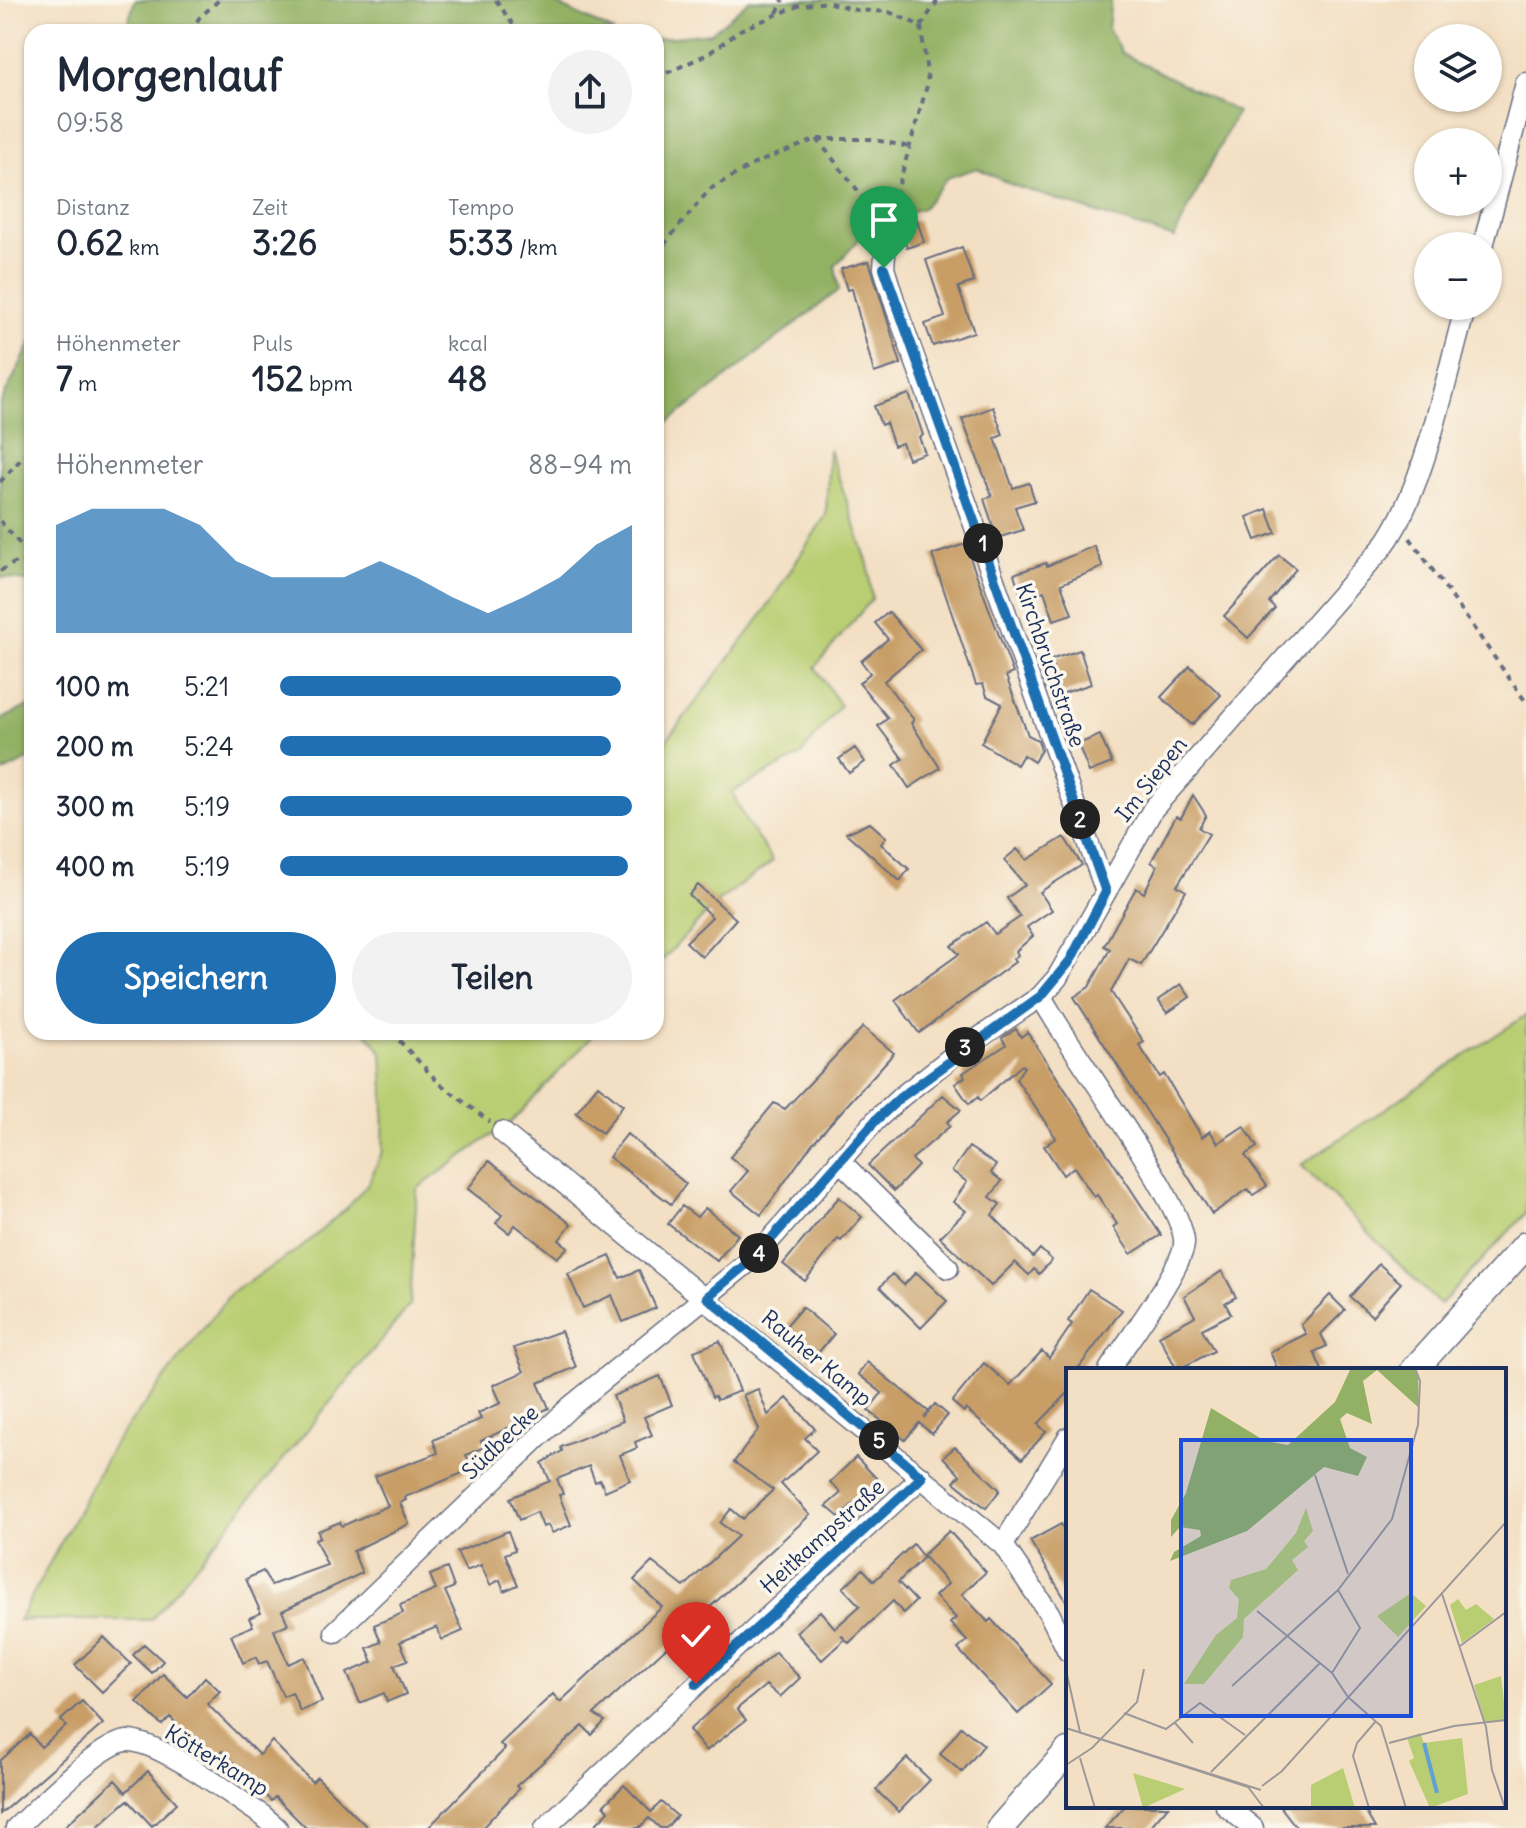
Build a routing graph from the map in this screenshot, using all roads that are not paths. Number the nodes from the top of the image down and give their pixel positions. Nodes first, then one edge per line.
1 (1526, 83) edge
2 (887, 227) road end
3 (1487, 232) edge
4 (1462, 320) edge
5 (1106, 892) junction
6 (1041, 996) junction
7 (502, 1132) road end
8 (839, 1160) junction
9 (1526, 1245) edge
10 (948, 1268) dead end
11 (707, 1297) junction
12 (1110, 1368) edge
13 (1416, 1368) edge
14 (1066, 1441) edge
15 (922, 1477) junction
16 (1003, 1545) junction
17 (335, 1632) dead end
18 (1066, 1647) edge
19 (1066, 1753) edge
20 (1228, 1808) edge
21 (16, 1828) edge
22 (277, 1828) edge
23 (545, 1828) edge
24 (1000, 1828) edge
25 (1253, 1828) edge

1 - 3 street
2 - 5 street, Kirchbruchstraße
4 - 5 street, Im Siepen
5 - 6 street, Im Siepen
6 - 8 street, Im Siepen
6 - 12 street
7 - 11 street, Rauher Kamp
8 - 10 street
8 - 11 street, Südbecke
9 - 13 main road
11 - 15 street, Rauher Kamp
11 - 17 street, Südbecke
14 - 16 street
15 - 16 street, Rauher Kamp
15 - 23 street, Heitkampstraße
16 - 18 street, Rauher Kamp
19 - 24 main road
20 - 25 street
21 - 22 street, Kötterkamp

